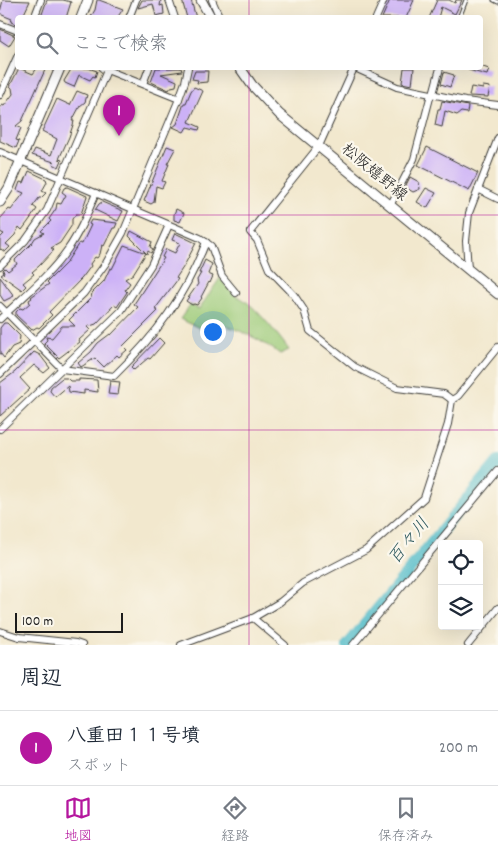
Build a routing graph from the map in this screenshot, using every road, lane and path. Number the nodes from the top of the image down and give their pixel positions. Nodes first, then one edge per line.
1 (41, 0) edge
2 (88, 0) edge
3 (136, 0) edge
4 (169, 0) edge
5 (201, 0) edge
6 (212, 0) edge
7 (384, 0) edge
8 (466, 0) edge
9 (494, 0) edge
10 (498, 2) edge
11 (132, 9) junction
12 (35, 15) edge
13 (82, 15) edge
14 (130, 15) edge
15 (134, 15) edge
16 (174, 15) edge
17 (209, 15) edge
18 (219, 15) edge
19 (377, 15) edge
20 (460, 15) edge
21 (0, 24) edge
22 (15, 30) edge
23 (15, 62) edge
24 (59, 70) edge
25 (105, 70) edge
26 (111, 70) edge
27 (148, 70) edge
28 (188, 70) edge
29 (242, 70) edge
30 (353, 70) edge
31 (359, 70) edge
32 (439, 70) edge
33 (143, 84) junction
34 (432, 94) junction
35 (0, 95) edge
36 (179, 99) junction
37 (498, 105) edge
38 (498, 138) edge
39 (319, 146) junction
40 (0, 152) edge
41 (21, 162) junction
42 (61, 178) junction
43 (478, 188) junction
44 (96, 193) junction
45 (498, 199) edge
46 (0, 202) edge
47 (390, 206) junction
48 (133, 209) junction
49 (170, 224) junction
50 (206, 242) junction
51 (0, 266) edge
52 (468, 269) junction
53 (236, 293) dead end
54 (498, 294) edge
55 (0, 306) edge
56 (6, 313) junction
57 (0, 319) edge
58 (35, 341) junction
59 (498, 347) edge
60 (62, 369) junction
61 (0, 374) edge
62 (452, 400) junction
63 (0, 429) edge
64 (498, 471) edge
65 (498, 608) edge
66 (253, 618) junction
67 (0, 631) edge
68 (82, 645) edge
69 (180, 645) edge
70 (285, 645) edge
71 (352, 645) edge
72 (468, 645) edge

1 - 12 street
2 - 13 main road
3 - 11 street
4 - 16 street
5 - 17 main road
6 - 18 street
7 - 19 street
8 - 20 lane
9 - 10 lane
11 - 14 street
11 - 15 street
21 - 22 street
23 - 35 street
24 - 41 main road
25 - 42 street
26 - 33 street
27 - 33 street
28 - 36 street
29 - 39 main road, 松阪嬉野線
30 - 39 street
31 - 34 street
32 - 34 street
33 - 36 street
34 - 37 street
34 - 47 street
36 - 48 street
38 - 43 street
39 - 47 main road, 松阪嬉野線
39 - 62 street
40 - 41 street
41 - 42 street
41 - 46 main road
42 - 44 street
42 - 51 street
43 - 45 street
43 - 52 street
44 - 48 street
44 - 56 street
47 - 52 main road, 松阪嬉野線
48 - 49 street
48 - 58 street
49 - 50 street
49 - 60 street
50 - 53 street
50 - 60 street
52 - 54 main road, 松阪嬉野線
55 - 56 street
56 - 57 street
56 - 58 street
58 - 60 street
58 - 61 street
59 - 62 street
60 - 63 street
62 - 66 street
64 - 71 street
65 - 72 street
66 - 69 street
66 - 70 street
67 - 68 street

